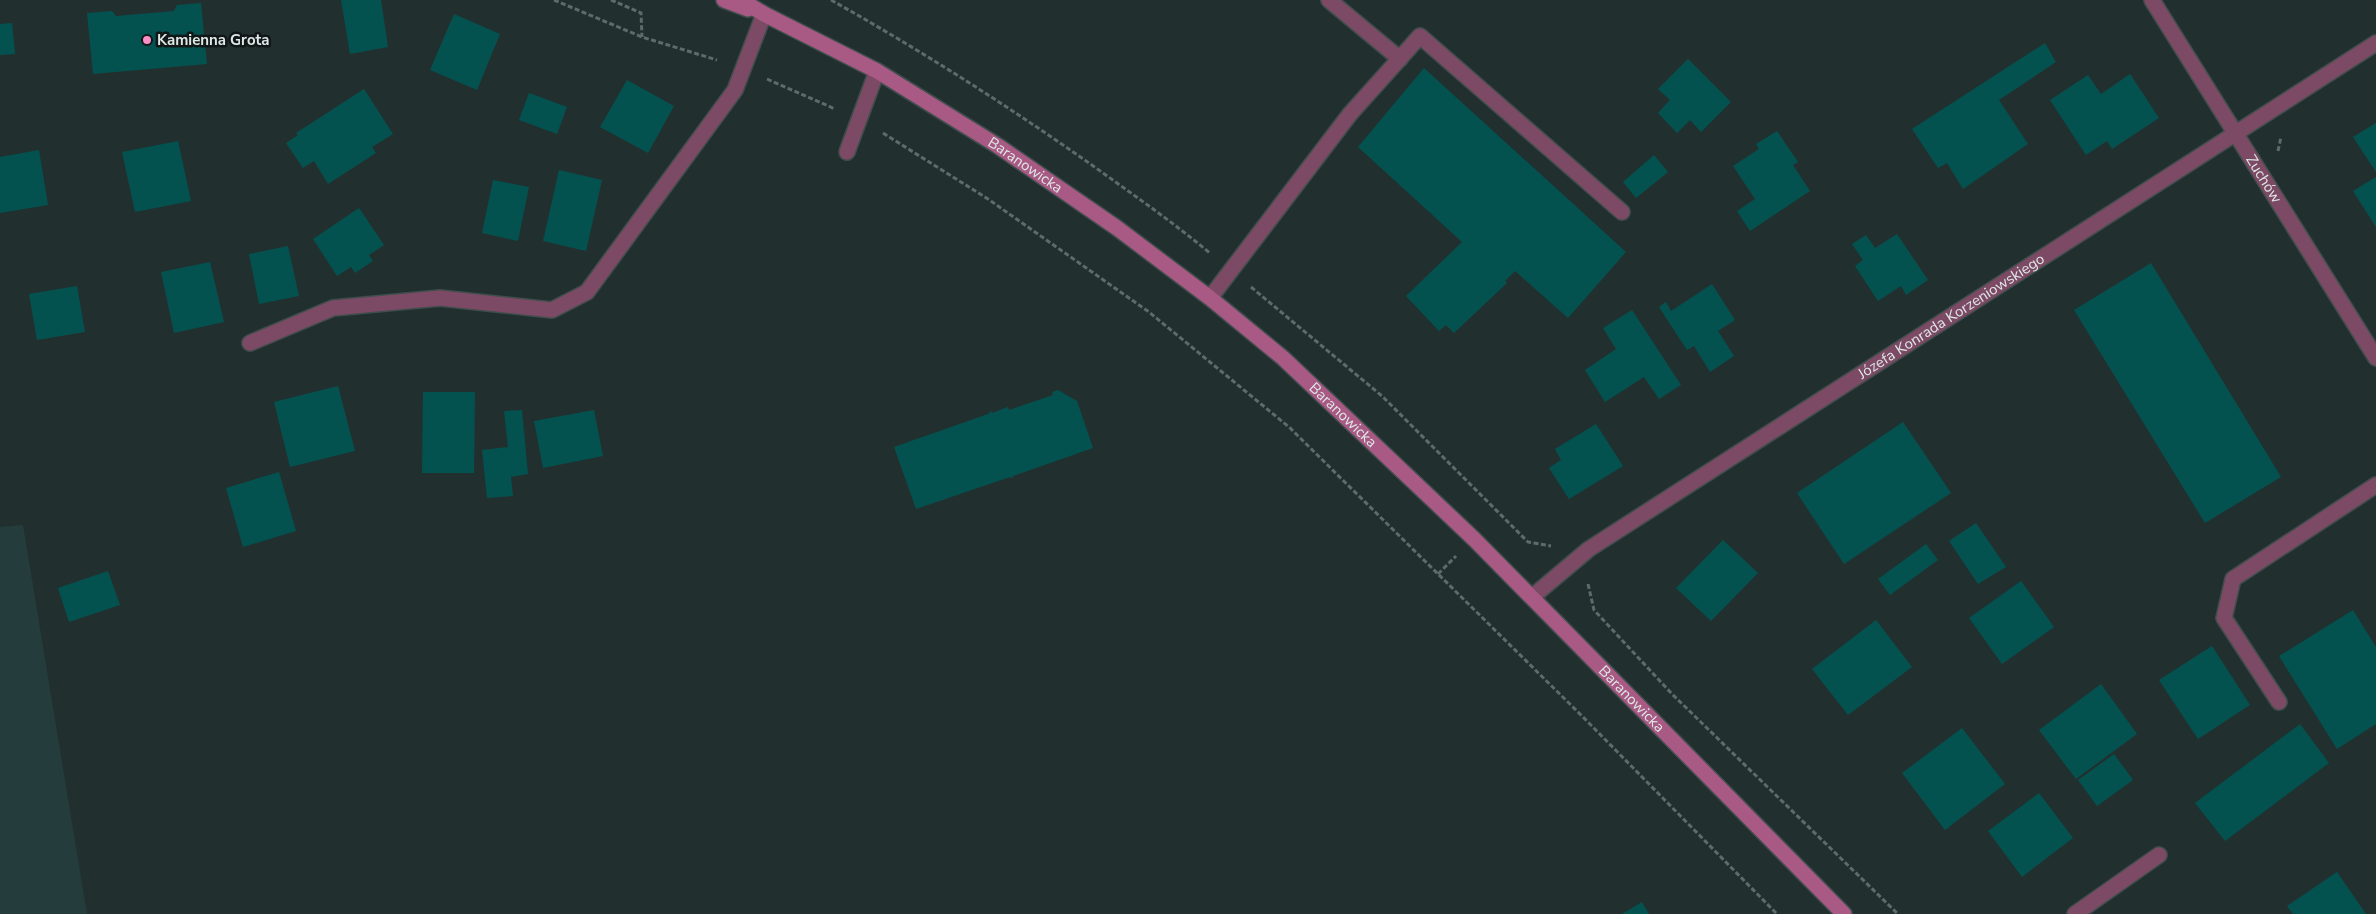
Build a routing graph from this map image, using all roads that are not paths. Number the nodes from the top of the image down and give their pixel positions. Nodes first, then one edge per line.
1 (724, 0) edge
2 (741, 0) edge
3 (1329, 0) edge
4 (2152, 0) edge
5 (764, 14) junction
6 (2376, 43) edge
7 (1400, 59) junction
8 (877, 71) junction
9 (2235, 135) junction
10 (847, 152) dead end
11 (1622, 212) dead end
12 (1210, 298) junction
13 (250, 343) dead end
14 (2376, 358) edge
15 (2376, 486) edge
16 (1532, 597) junction
17 (2279, 702) dead end
18 (2159, 855) dead end
19 (1844, 914) edge
20 (2075, 914) edge

1 - 5 street, Baranowicka
2 - 5 street, Baranowicka
3 - 7 street
4 - 9 street, Zuchów
5 - 8 street, Baranowicka
5 - 13 street
6 - 9 street, Józefa Konrada Korzeniowskiego
7 - 11 street
7 - 12 street
8 - 10 street
8 - 12 street, Baranowicka
9 - 14 street, Zuchów
9 - 16 street, Józefa Konrada Korzeniowskiego
12 - 16 street, Baranowicka
15 - 17 street
16 - 19 street, Baranowicka
18 - 20 street

